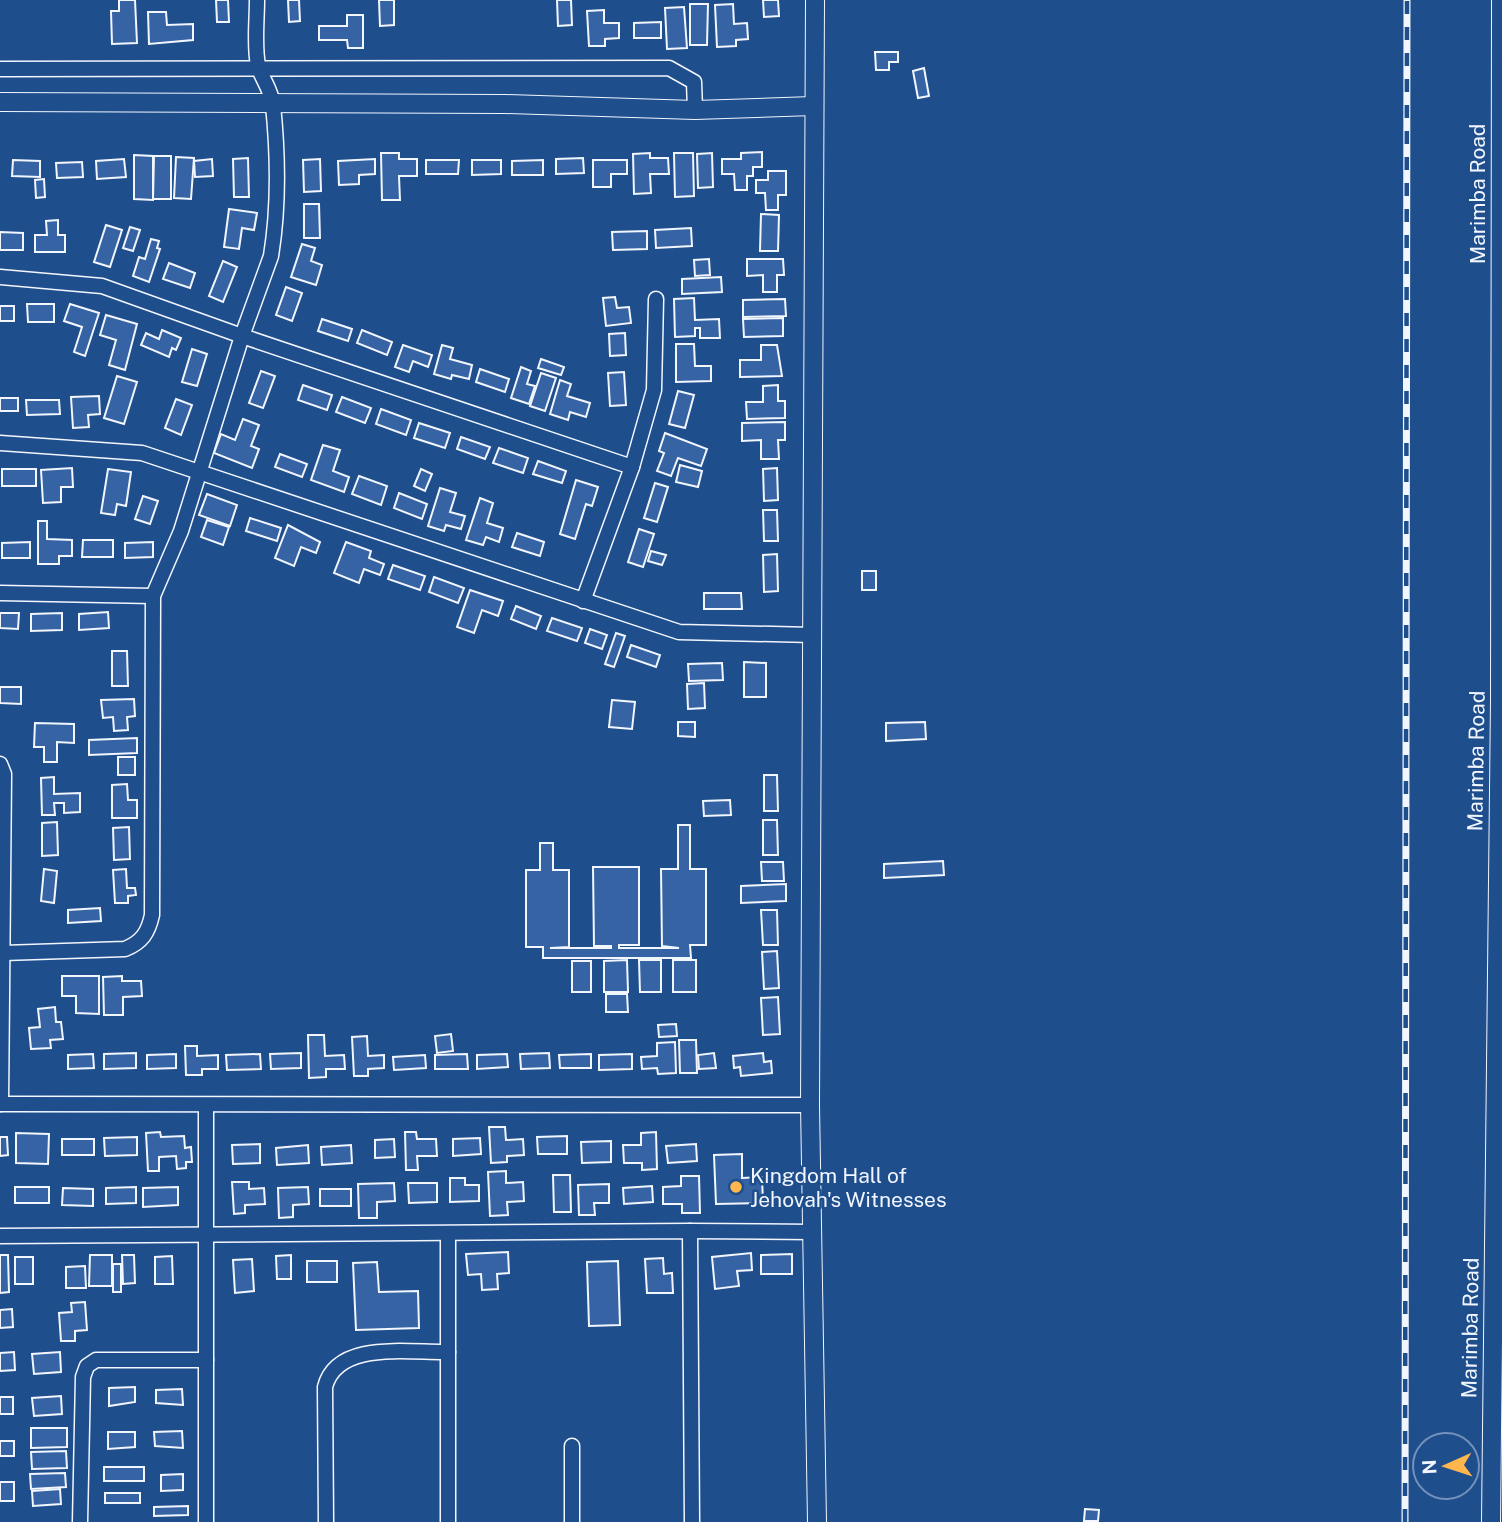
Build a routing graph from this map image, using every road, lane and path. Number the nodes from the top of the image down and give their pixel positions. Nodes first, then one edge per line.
1 (257, 0) edge
2 (815, 0) edge
3 (1500, 0) edge
4 (258, 68) junction
5 (0, 69) edge
6 (0, 102) edge
7 (272, 102) junction
8 (814, 106) junction
9 (695, 110) junction
10 (0, 277) edge
11 (656, 299) dead end
12 (242, 336) junction
13 (0, 443) edge
14 (632, 467) junction
15 (201, 471) junction
16 (0, 593) edge
17 (153, 596) junction
18 (583, 601) junction
19 (813, 635) junction
20 (0, 764) edge
21 (3, 953) junction
22 (1, 1104) edge
23 (206, 1105) junction
24 (810, 1105) junction
25 (690, 1231) junction
26 (813, 1232) junction
27 (207, 1233) junction
28 (448, 1235) junction
29 (0, 1236) edge
30 (448, 1352) junction
31 (206, 1360) junction
32 (572, 1446) dead end
33 (80, 1522) edge
34 (206, 1522) edge
35 (326, 1522) edge
36 (448, 1522) edge
37 (572, 1522) edge
38 (692, 1522) edge
39 (817, 1522) edge
40 (1491, 1522) edge

1 - 4 street
2 - 8 street
3 - 40 street, Marimba Road
4 - 5 street
4 - 7 street
4 - 9 street
6 - 7 street
7 - 9 street
7 - 12 street
8 - 9 street
8 - 19 street
10 - 12 street
11 - 14 street
12 - 14 street
12 - 15 street
13 - 15 street
14 - 18 street
15 - 17 street
15 - 18 street
16 - 17 street
17 - 21 street
18 - 19 street
19 - 24 street
20 - 21 street
21 - 22 street
22 - 23 street
23 - 24 street
23 - 27 street
24 - 26 street
25 - 26 street
25 - 28 street
25 - 38 street
26 - 39 street
27 - 28 street
27 - 29 street
27 - 31 street
28 - 30 street
30 - 35 street
30 - 36 street
31 - 33 street
31 - 34 street
32 - 37 street

